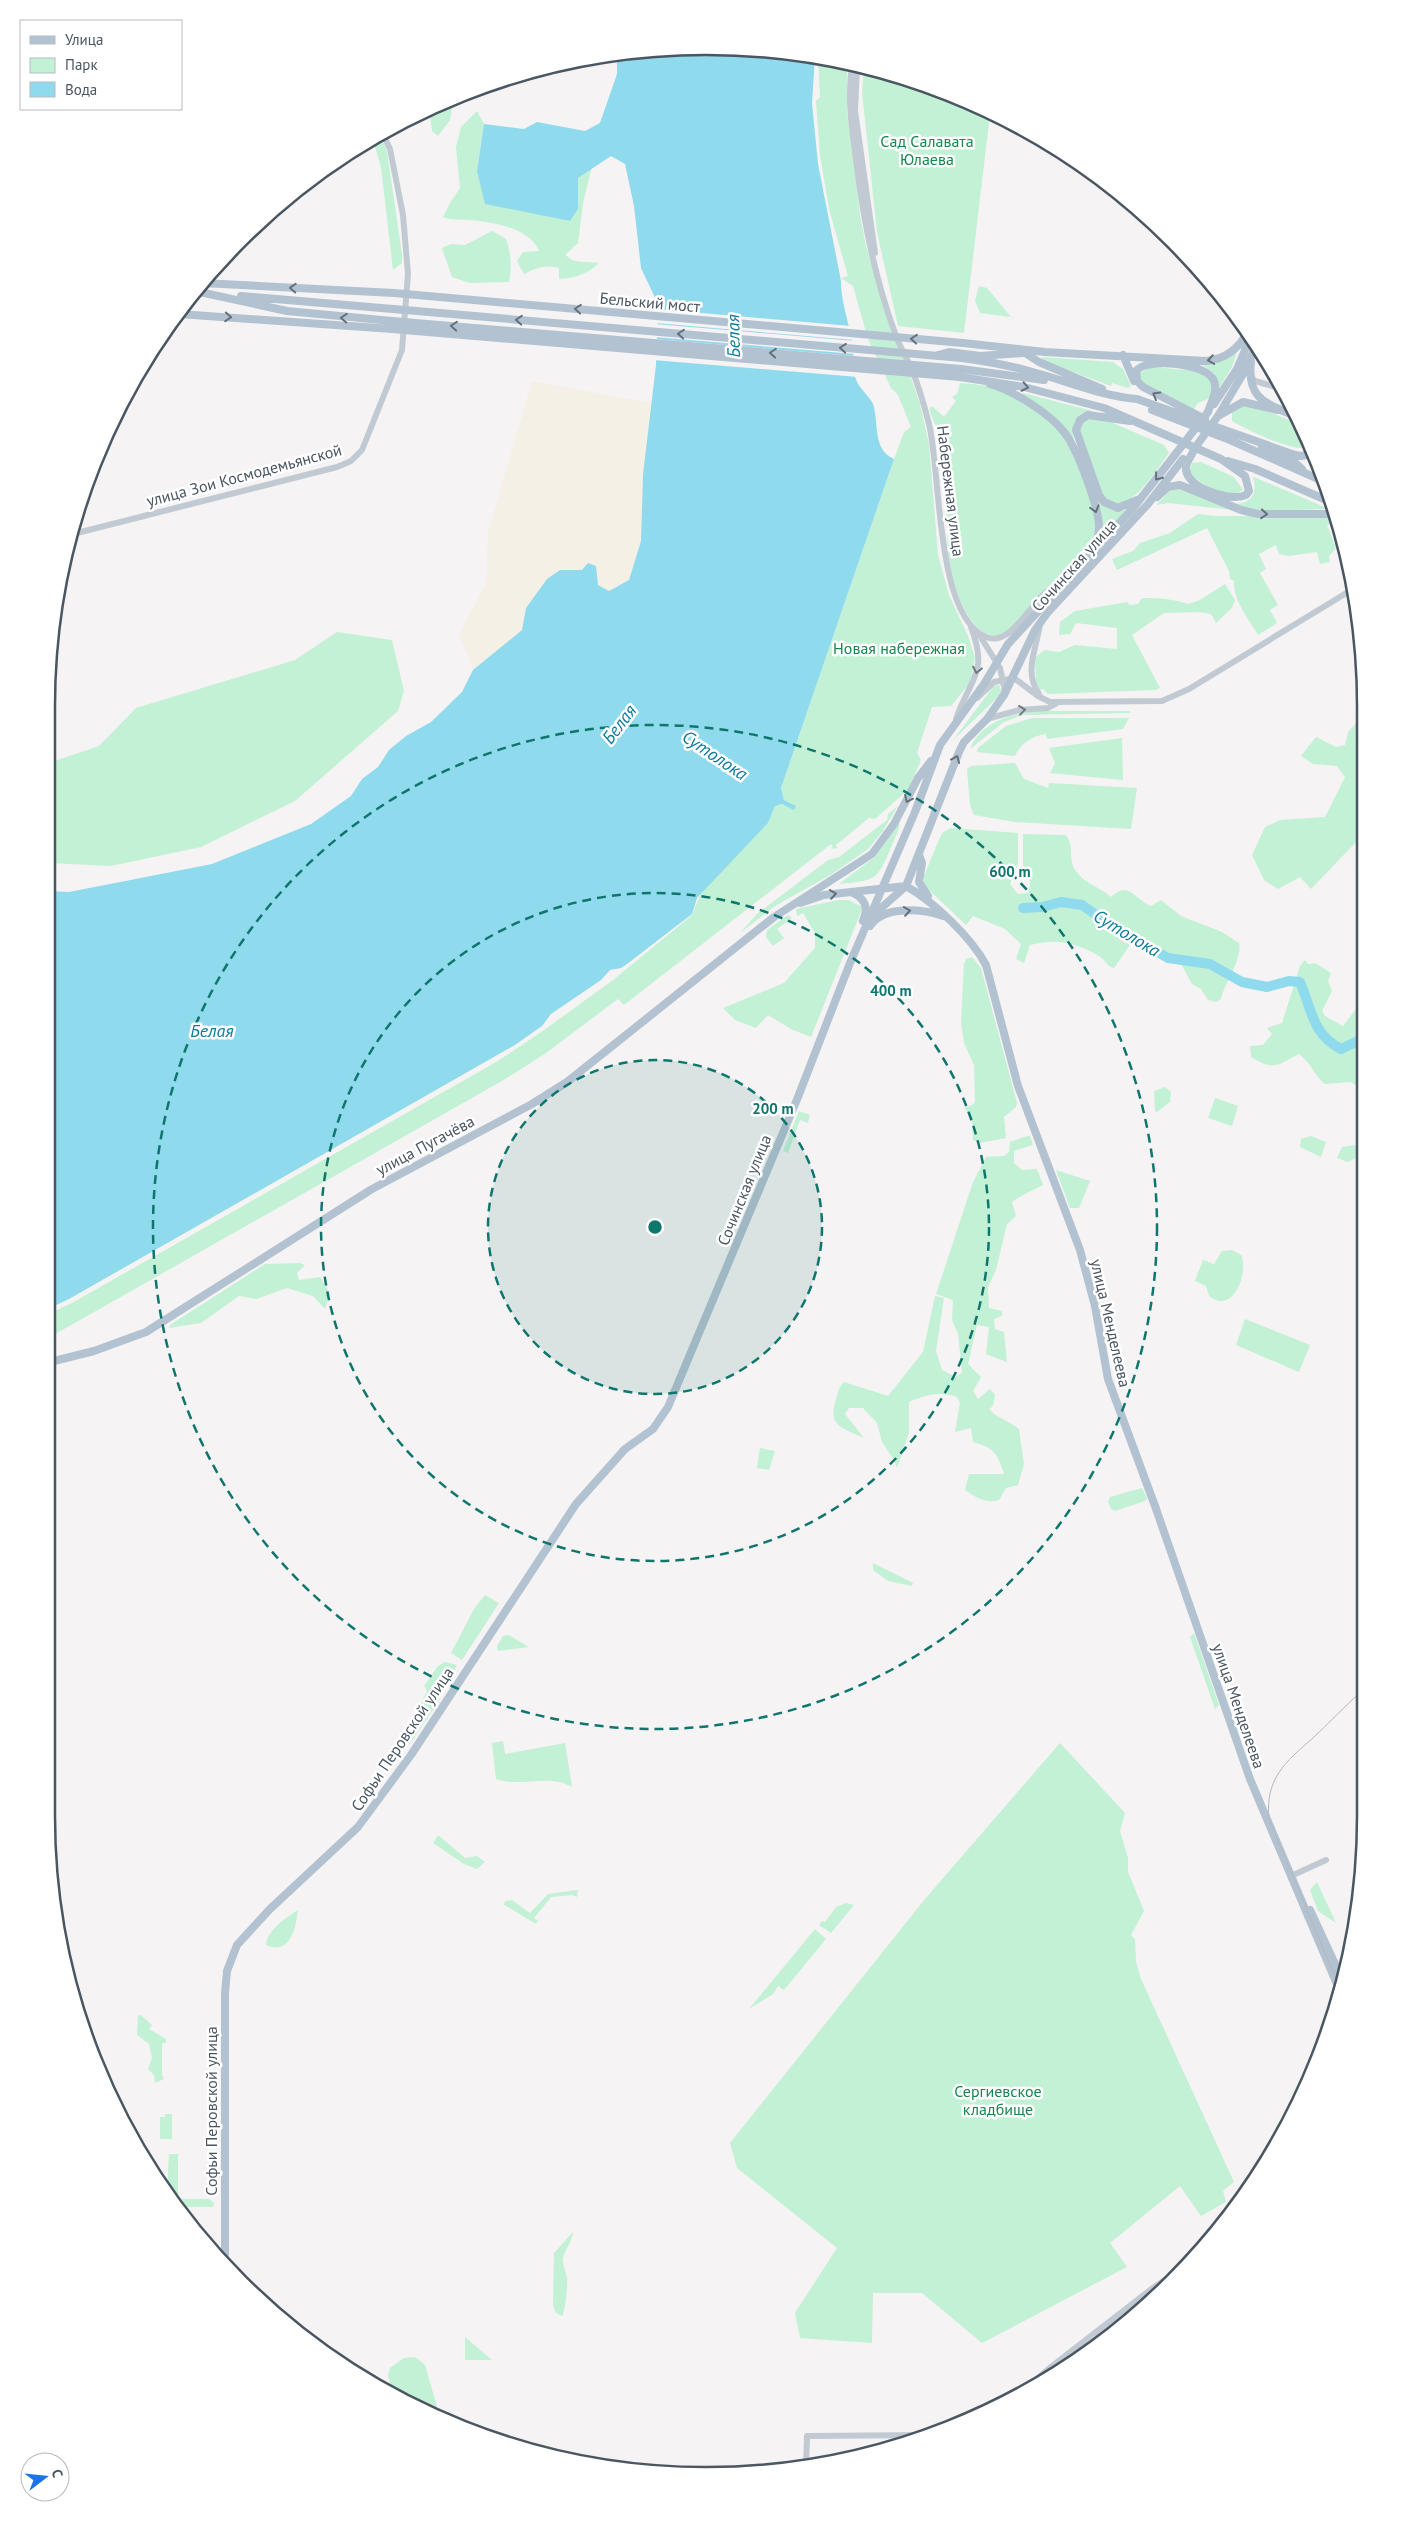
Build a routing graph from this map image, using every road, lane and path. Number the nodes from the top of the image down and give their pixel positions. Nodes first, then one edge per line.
1 (852, 72) edge
2 (857, 73) edge
3 (386, 140) edge
4 (876, 270) junction
5 (212, 284) edge
6 (205, 292) edge
7 (204, 293) edge
8 (187, 314) edge
9 (392, 325) junction
10 (1243, 338) edge
11 (1247, 345) edge
12 (1021, 351) junction
13 (1253, 354) edge
14 (1109, 355) junction
15 (1123, 355) junction
16 (962, 356) junction
17 (1252, 357) junction
18 (1129, 371) junction
19 (1250, 372) junction
20 (960, 373) junction
21 (974, 379) junction
22 (1140, 384) junction
23 (1273, 386) edge
24 (1088, 389) junction
25 (1122, 398) junction
26 (1212, 402) junction
27 (1225, 409) junction
28 (1280, 410) junction
29 (1287, 413) edge
30 (1132, 421) junction
31 (1227, 430) junction
32 (1306, 455) edge
33 (1221, 459) junction
34 (1186, 460) junction
35 (1307, 474) junction
36 (1315, 477) edge
37 (1141, 497) junction
38 (1322, 498) edge
39 (1148, 504) junction
40 (1327, 513) edge
41 (79, 533) edge
42 (1073, 573) junction
43 (1060, 586) junction
44 (1346, 593) edge
45 (1041, 622) junction
46 (969, 623) junction
47 (975, 628) junction
48 (999, 665) junction
49 (1004, 678) junction
50 (1014, 678) junction
51 (994, 682) junction
52 (1005, 691) junction
53 (1058, 703) junction
54 (968, 704) junction
55 (987, 719) junction
56 (956, 720) junction
57 (934, 758) junction
58 (919, 855) junction
59 (906, 886) junction
60 (882, 888) junction
61 (851, 892) junction
62 (786, 908) junction
63 (944, 916) junction
64 (870, 918) junction
65 (850, 963) junction
66 (55, 1361) edge
67 (643, 1436) joint
68 (1326, 1860) dead end
69 (1291, 1876) junction
70 (1338, 1970) edge
71 (1336, 1981) edge
72 (225, 2254) edge
73 (1154, 2287) edge
74 (1046, 2371) edge
75 (905, 2435) edge
76 (806, 2458) edge

1 - 4 street, Набережная улица
2 - 4 street, Набережная улица
3 - 41 street, улица Зои Космодемьянской
4 - 46 street, Набережная улица
12 -> 5 main road, Бельский мост, bridge
16 -> 6 main road, Бельский мост, bridge
9 -> 7 main road
8 -> 9 main road
9 - 20 main road, bridge
10 -> 15 main road
11 - 26 main road
12 - 14 main road
12 - 16 main road
12 - 25 main road
13 - 17 main road
14 - 15 main road
14 - 18 main road
15 - 18 main road
16 - 24 main road
17 - 19 main road
17 - 27 main road
18 - 22 main road
19 - 23 street
19 - 28 main road
20 - 21 main road
20 - 24 main road
21 -> 30 main road
21 -> 42 main road
22 - 26 main road
31 -> 22 main road
24 - 25 main road
25 - 31 main road
25 - 35 main road
26 -> 37 main road, Сочинская улица, bridge
27 - 28 main road
27 - 34 main road, Сочинская улица, bridge
28 - 29 main road
30 - 33 main road
30 - 37 main road
31 - 32 main road
31 - 35 main road
33 - 34 main road
33 - 38 main road
34 - 39 main road, Сочинская улица
35 - 36 main road
37 - 42 main road, Сочинская улица
39 -> 40 main road
39 - 45 main road, Сочинская улица
42 - 43 main road, Сочинская улица
43 - 47 street
43 - 48 main road, Сочинская улица
44 - 53 street
45 - 50 main road, Сочинская улица
45 - 53 street
46 - 47 street, Набережная улица
46 -> 56 street
47 - 48 street
48 - 49 street
48 - 50 street
48 - 54 main road, Сочинская улица
49 - 50 street
49 - 51 street
49 - 52 street
50 - 52 main road, Сочинская улица
50 - 53 street
51 - 52 street
51 - 54 street
52 - 55 main road, Сочинская улица
55 -> 53 street
54 - 56 main road, Сочинская улица
58 -> 55 main road, Сочинская улица
56 - 57 main road, Сочинская улица
57 - 60 main road, Сочинская улица
57 -> 62 main road
58 - 59 main road, Сочинская улица
58 - 63 main road
59 - 60 main road
59 - 63 main road, улица Менделеева
59 - 64 main road, Сочинская улица
60 - 61 main road
60 - 64 main road, Сочинская улица
62 -> 61 main road
61 - 65 main road
62 - 66 main road, улица Пугачёва
65 -> 63 main road
63 - 69 main road, улица Менделеева
64 - 65 main road, Сочинская улица
65 - 67 main road, Сочинская улица
67 - 72 main road, Софьи Перовской улица
68 - 69 street
69 - 70 main road, улица Менделеева
69 - 71 main road, улица Менделеева
73 - 74 street
75 - 76 street

